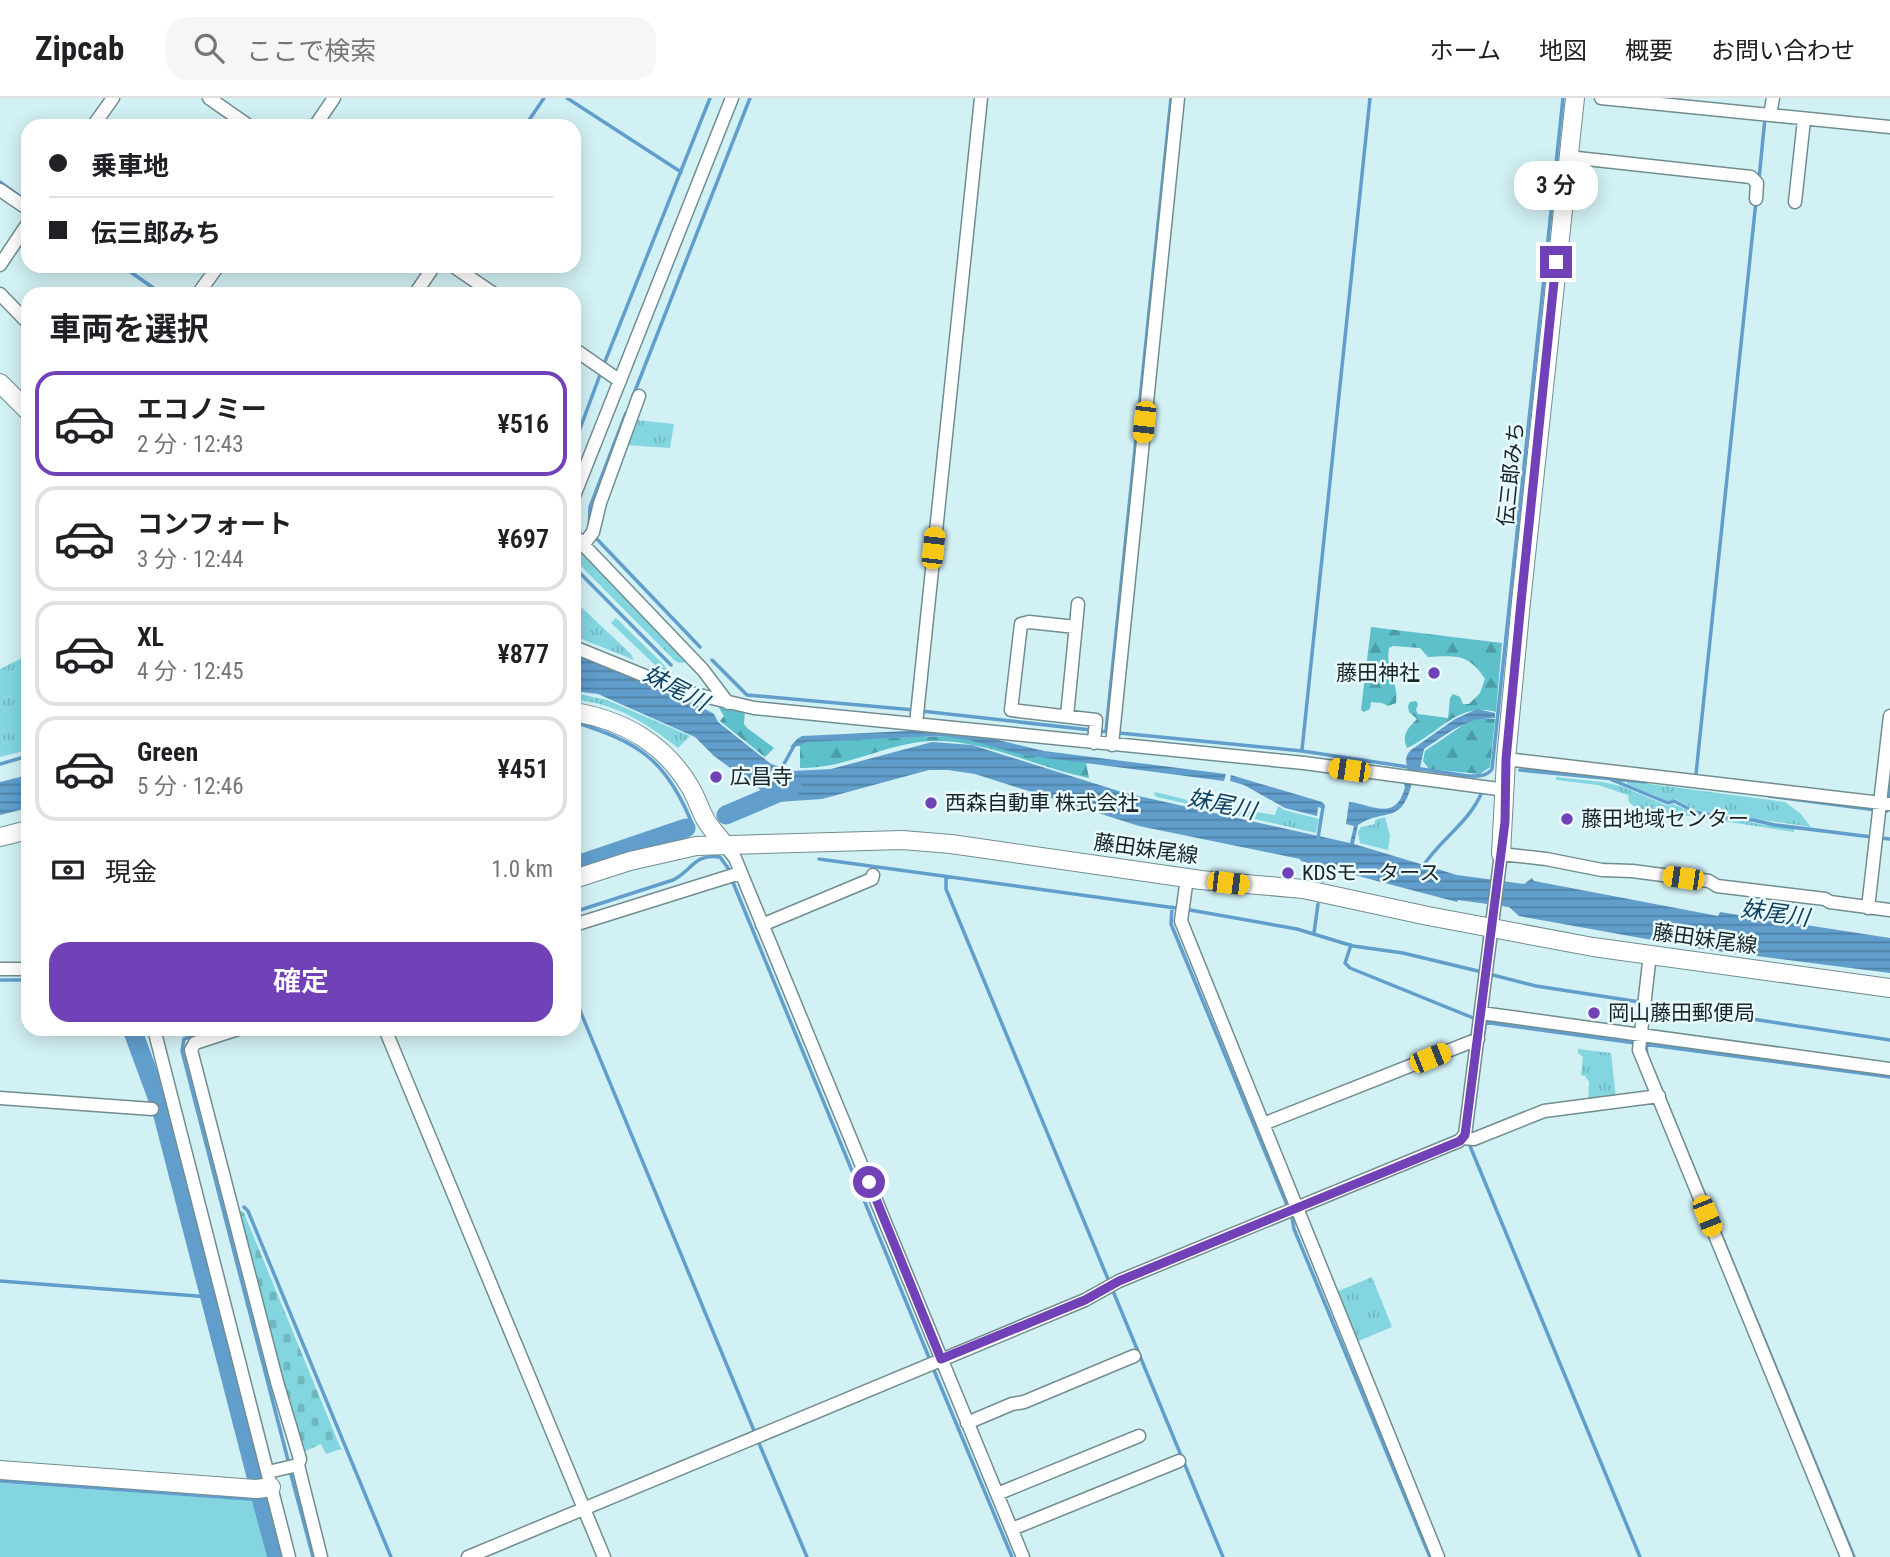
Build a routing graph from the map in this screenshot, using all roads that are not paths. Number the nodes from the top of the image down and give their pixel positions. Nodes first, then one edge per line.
1 (113, 98) edge
2 (209, 98) edge
3 (334, 98) edge
4 (732, 98) edge
5 (981, 98) edge
6 (1178, 98) edge
7 (1575, 98) edge
8 (1601, 98) edge
9 (1773, 98) edge
10 (1767, 115) junction
11 (98, 119) edge
12 (239, 119) edge
13 (320, 119) edge
14 (1804, 120) junction
15 (1890, 127) edge
16 (1567, 157) junction
17 (0, 190) edge
18 (1755, 199) dead end
19 (1795, 202) dead end
20 (21, 204) edge
21 (21, 234) edge
22 (0, 265) edge
23 (463, 273) edge
24 (484, 287) edge
25 (0, 294) edge
26 (21, 316) edge
27 (581, 354) edge
28 (620, 381) junction
29 (0, 383) edge
30 (639, 396) dead end
31 (21, 404) edge
32 (581, 478) edge
33 (585, 537) edge
34 (1078, 604) dead end
35 (1076, 627) junction
36 (581, 650) edge
37 (728, 704) junction
38 (581, 714) edge
39 (917, 715) junction
40 (1067, 716) junction
41 (1890, 716) edge
42 (1095, 734) junction
43 (1113, 736) junction
44 (1506, 759) junction
45 (1506, 790) junction
46 (1883, 806) edge
47 (21, 832) edge
48 (0, 837) edge
49 (724, 844) junction
50 (1500, 862) junction
51 (740, 873) junction
52 (873, 875) dead end
53 (581, 877) edge
54 (1187, 878) junction
55 (1868, 908) junction
56 (1890, 910) edge
57 (1493, 920) junction
58 (581, 924) edge
59 (762, 925) junction
60 (1650, 954) junction
61 (0, 969) edge
62 (21, 969) edge
63 (1890, 988) edge
64 (1480, 1023) junction
65 (156, 1036) edge
66 (216, 1036) edge
67 (388, 1036) edge
68 (1639, 1041) junction
69 (1890, 1069) edge
70 (1659, 1096) junction
71 (0, 1098) edge
72 (152, 1109) dead end
73 (1262, 1124) junction
74 (1468, 1139) junction
75 (1297, 1208) junction
76 (1134, 1356) dead end
77 (935, 1362) junction
78 (967, 1423) junction
79 (1139, 1436) dead end
80 (1179, 1461) dead end
81 (292, 1466) junction
82 (0, 1470) edge
83 (270, 1479) junction
84 (997, 1494) junction
85 (580, 1510) junction
86 (1012, 1530) junction
87 (289, 1557) edge
88 (321, 1557) edge
89 (468, 1557) edge
90 (604, 1557) edge
91 (1023, 1557) edge
92 (1438, 1557) edge
93 (1847, 1557) edge

1 - 11 street
2 - 12 street
3 - 13 street
4 - 28 street
5 - 39 street
6 - 43 street
7 - 16 main road, 伝三郎みち
8 - 10 street
9 - 10 street
10 - 14 street
14 - 15 street
14 - 19 street
16 - 18 street
16 - 44 main road, 伝三郎みち
17 - 20 street
21 - 22 street
23 - 24 street
25 - 26 street
27 - 28 street
28 - 32 street
29 - 31 main road
30 - 33 street
33 - 37 street
34 - 35 street
35 - 40 street
35 - 40 street
36 - 37 street
37 - 39 street
38 - 49 main road
39 - 42 street
40 - 42 street
41 - 46 street
42 - 43 street
43 - 45 street
44 - 45 main road, 伝三郎みち
44 - 46 street
45 - 50 main road, 伝三郎みち
46 - 55 street
47 - 48 main road
49 - 51 street
49 - 53 main road, 藤田妹尾線
49 - 54 main road, 藤田妹尾線
50 - 55 street
50 - 57 street
51 - 58 street
51 - 59 street
52 - 59 street
54 - 57 main road, 藤田妹尾線
54 - 73 street
55 - 56 street
57 - 60 main road, 藤田妹尾線
57 - 64 street
59 - 77 street
60 - 63 main road, 藤田妹尾線
60 - 68 street
61 - 62 street
64 - 68 street
64 - 73 street
64 - 74 street
65 - 83 street
66 - 81 street
67 - 85 street
68 - 69 street
68 - 70 street
70 - 74 street
70 - 93 street
71 - 72 street
73 - 75 street
74 - 75 street
75 - 77 street
75 - 92 street
76 - 78 street
77 - 78 street
77 - 85 street
78 - 84 street
79 - 84 street
80 - 86 street
81 - 83 street
81 - 88 street
82 - 83 main road
83 - 87 street
84 - 86 street
85 - 89 street
85 - 90 street
86 - 91 street

